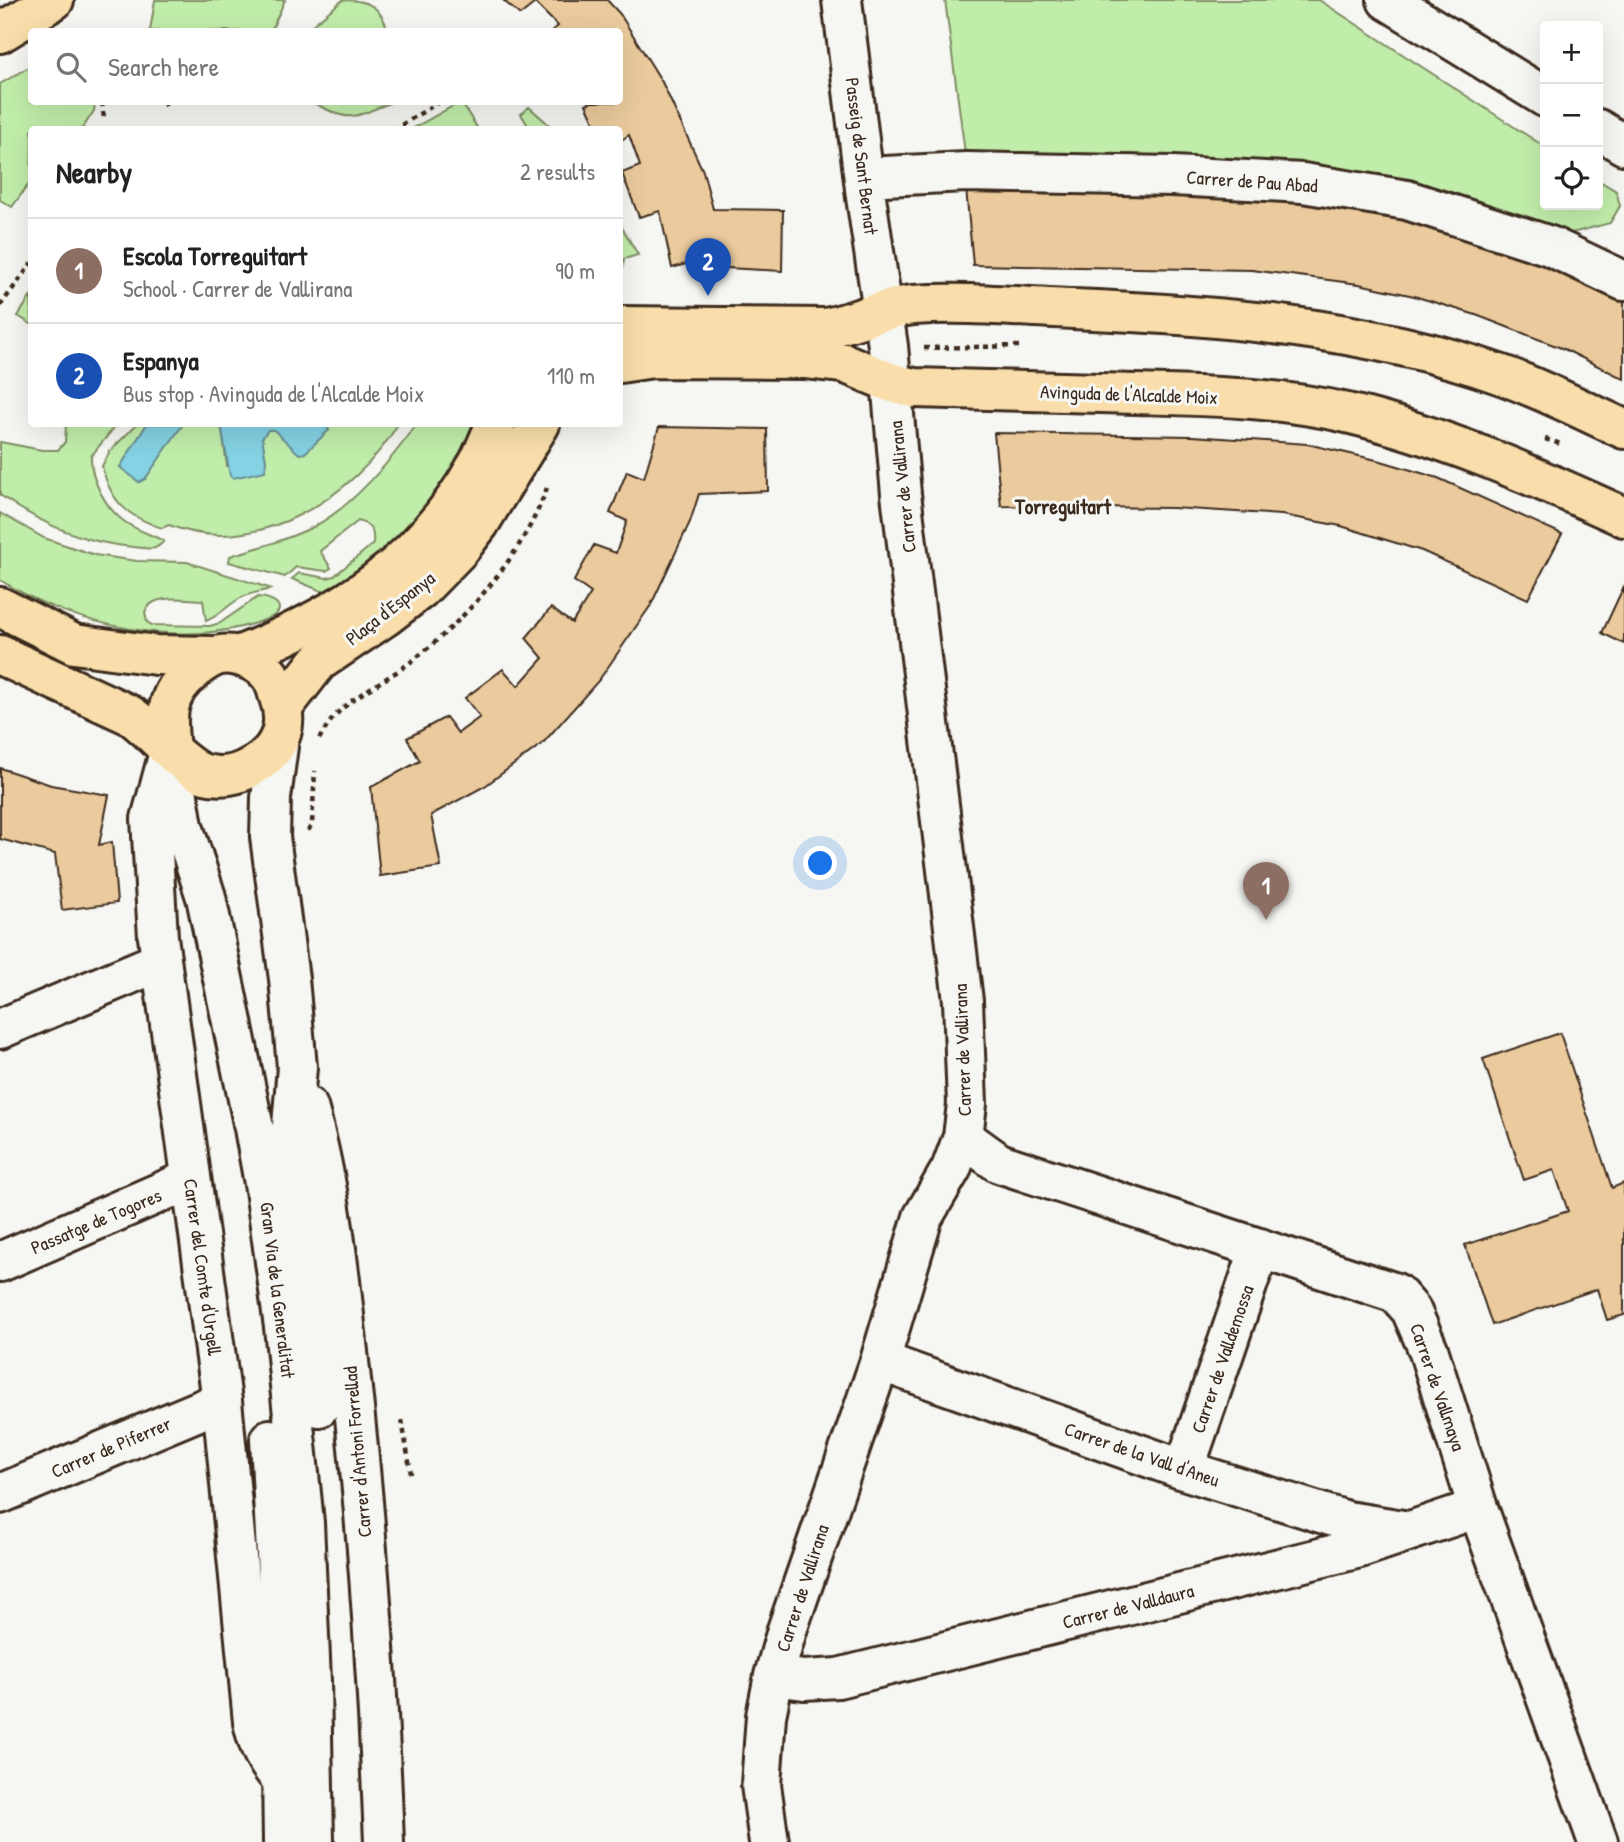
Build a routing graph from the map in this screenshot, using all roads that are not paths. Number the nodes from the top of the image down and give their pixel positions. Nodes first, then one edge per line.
1 (54, 0) edge
2 (842, 0) edge
3 (1387, 0) edge
4 (0, 33) edge
5 (1540, 94) edge
6 (1603, 132) edge
7 (1624, 145) edge
8 (864, 177) junction
9 (1624, 281) edge
10 (884, 311) junction
11 (623, 326) edge
12 (623, 363) edge
13 (892, 383) junction
14 (495, 427) edge
15 (537, 428) edge
16 (1624, 429) edge
17 (1623, 514) edge
18 (0, 607) edge
19 (0, 655) edge
20 (227, 656) junction
21 (283, 707) junction
22 (278, 746) junction
23 (170, 748) junction
24 (161, 961) junction
25 (0, 1029) edge
26 (297, 1067) junction
27 (242, 1071) junction
28 (963, 1137) junction
29 (191, 1180) junction
30 (1261, 1248) junction
31 (0, 1262) edge
32 (880, 1361) junction
33 (222, 1401) junction
34 (1184, 1470) junction
35 (0, 1494) edge
36 (1478, 1508) junction
37 (1408, 1531) junction
38 (774, 1676) junction
39 (283, 1781) junction
40 (283, 1842) edge
41 (314, 1842) edge
42 (340, 1842) edge
43 (384, 1842) edge
44 (769, 1842) edge
45 (1598, 1842) edge

1 - 4 main road
2 - 8 street, Passeig de Sant Bernat
3 - 5 street
6 - 7 street
8 - 9 street, Carrer de Pau Abad
8 - 10 street, Passeig de Sant Bernat
10 - 11 main road
10 - 13 street, Carrer de Vallirana
10 - 16 main road
12 - 13 main road, Avinguda de l'Alcalde Moix
13 - 17 main road, Avinguda de l'Alcalde Moix
13 - 28 street, Carrer de Vallirana
14 - 20 main road
15 - 21 main road, Plaça d'Espanya
18 - 20 main road
19 - 23 main road
20 - 21 main road
20 - 23 main road
21 - 22 main road
22 - 23 main road
22 - 26 street, Gran Via de la Generalitat
23 - 24 street, Carrer del Comte d'Urgell
23 - 27 street, Gran Via de la Generalitat
24 - 25 street
24 - 29 street, Carrer del Comte d'Urgell
26 - 42 street, Gran Via de la Generalitat
26 - 43 street, Carrer d'Antoni Forrellad
27 - 39 street
27 - 41 street, Gran Via de la Generalitat
28 - 30 street, Carrer de Vallmaya
28 - 32 street, Carrer de Vallirana
29 - 31 street, Passatge de Togores
29 - 33 street, Carrer del Comte d'Urgell
30 - 34 street, Carrer de Valldemossa
30 - 36 street, Carrer de Vallmaya
32 - 34 street, Carrer de la Vall d'Aneu
32 - 38 street, Carrer de Vallirana
33 - 35 street, Carrer de Piferrer
33 - 39 street, Carrer del Comte d'Urgell
34 - 37 street, Carrer de la Vall d'Aneu
36 - 37 street, Carrer de Valldaura
36 - 45 street, Carrer de Vallmaya
37 - 38 street, Carrer de Valldaura
38 - 44 street, Carrer de Vallirana
39 - 40 street

